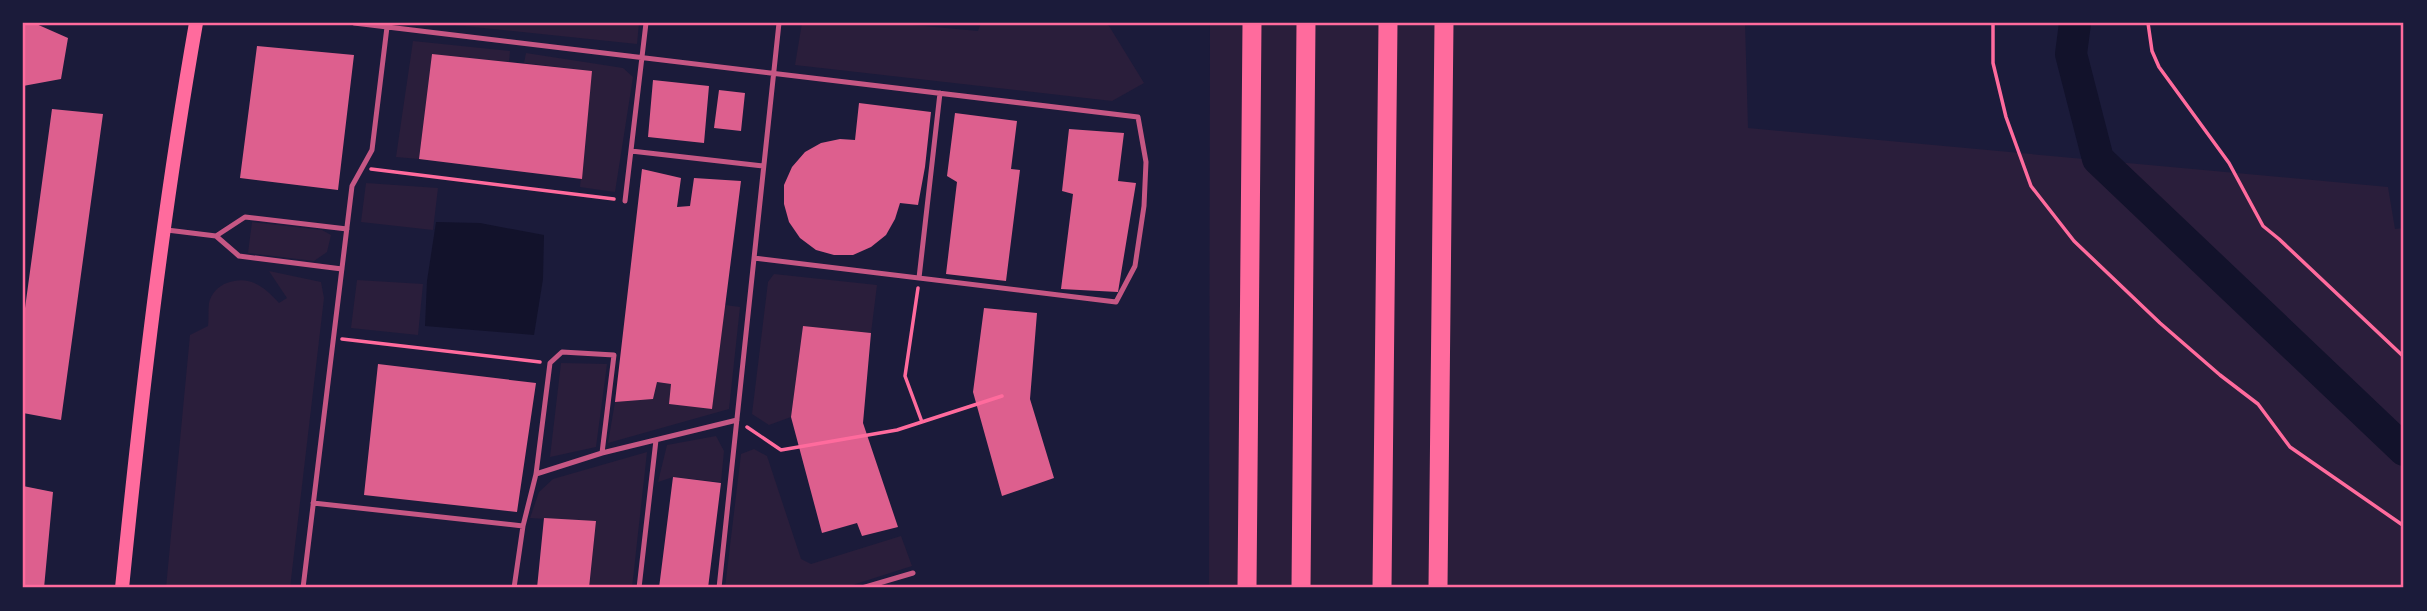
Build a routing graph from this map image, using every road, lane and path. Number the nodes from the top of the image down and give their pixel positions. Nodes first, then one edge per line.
1 (196, 23) edge
2 (354, 23) edge
3 (646, 23) edge
4 (779, 23) edge
5 (1252, 23) edge
6 (1306, 23) edge
7 (1388, 23) edge
8 (1444, 23) edge
9 (1993, 23) edge
10 (2148, 23) edge
11 (387, 27) junction
12 (642, 57) junction
13 (773, 73) junction
14 (940, 93) junction
15 (631, 151) junction
16 (764, 166) junction
17 (362, 168) junction
18 (625, 201) joint
19 (164, 229) junction
20 (347, 229) junction
21 (216, 236) junction
22 (754, 258) junction
23 (342, 269) junction
24 (919, 278) junction
25 (333, 338) junction
26 (2404, 357) edge
27 (550, 363) junction
28 (1002, 396) dead end
29 (737, 421) junction
30 (922, 422) junction
31 (656, 440) junction
32 (602, 453) junction
33 (536, 474) junction
34 (313, 503) junction
35 (523, 526) junction
36 (2404, 526) edge
37 (913, 573) dead end
38 (122, 588) edge
39 (303, 588) edge
40 (514, 588) edge
41 (639, 588) edge
42 (719, 588) edge
43 (862, 588) edge
44 (1247, 588) edge
45 (1301, 588) edge
46 (1382, 588) edge
47 (1438, 588) edge

1 - 19 main road
2 - 11 lane
3 - 12 lane
4 - 13 lane
5 - 44 highway
6 - 45 highway
7 - 46 highway
8 - 47 highway
9 - 36 path
10 - 26 path
11 - 12 lane
11 - 17 lane
12 - 13 lane
12 - 15 lane
13 - 14 lane
13 - 16 lane
14 - 24 lane
14 - 24 lane
15 - 16 lane
15 - 18 lane
16 - 22 lane
17 - 18 path
17 - 20 lane
19 - 21 lane
19 - 38 main road
20 - 21 lane
20 - 23 lane
21 - 23 lane
22 - 24 lane
22 - 29 lane
23 - 25 lane
24 - 30 path
25 - 27 path
25 - 34 lane
27 - 32 lane
27 - 33 lane
28 - 30 path
29 - 30 path
29 - 31 lane
29 - 42 lane
31 - 32 lane
31 - 41 lane
32 - 33 lane
33 - 35 lane
34 - 35 lane
34 - 39 lane
35 - 40 lane
37 - 43 lane

